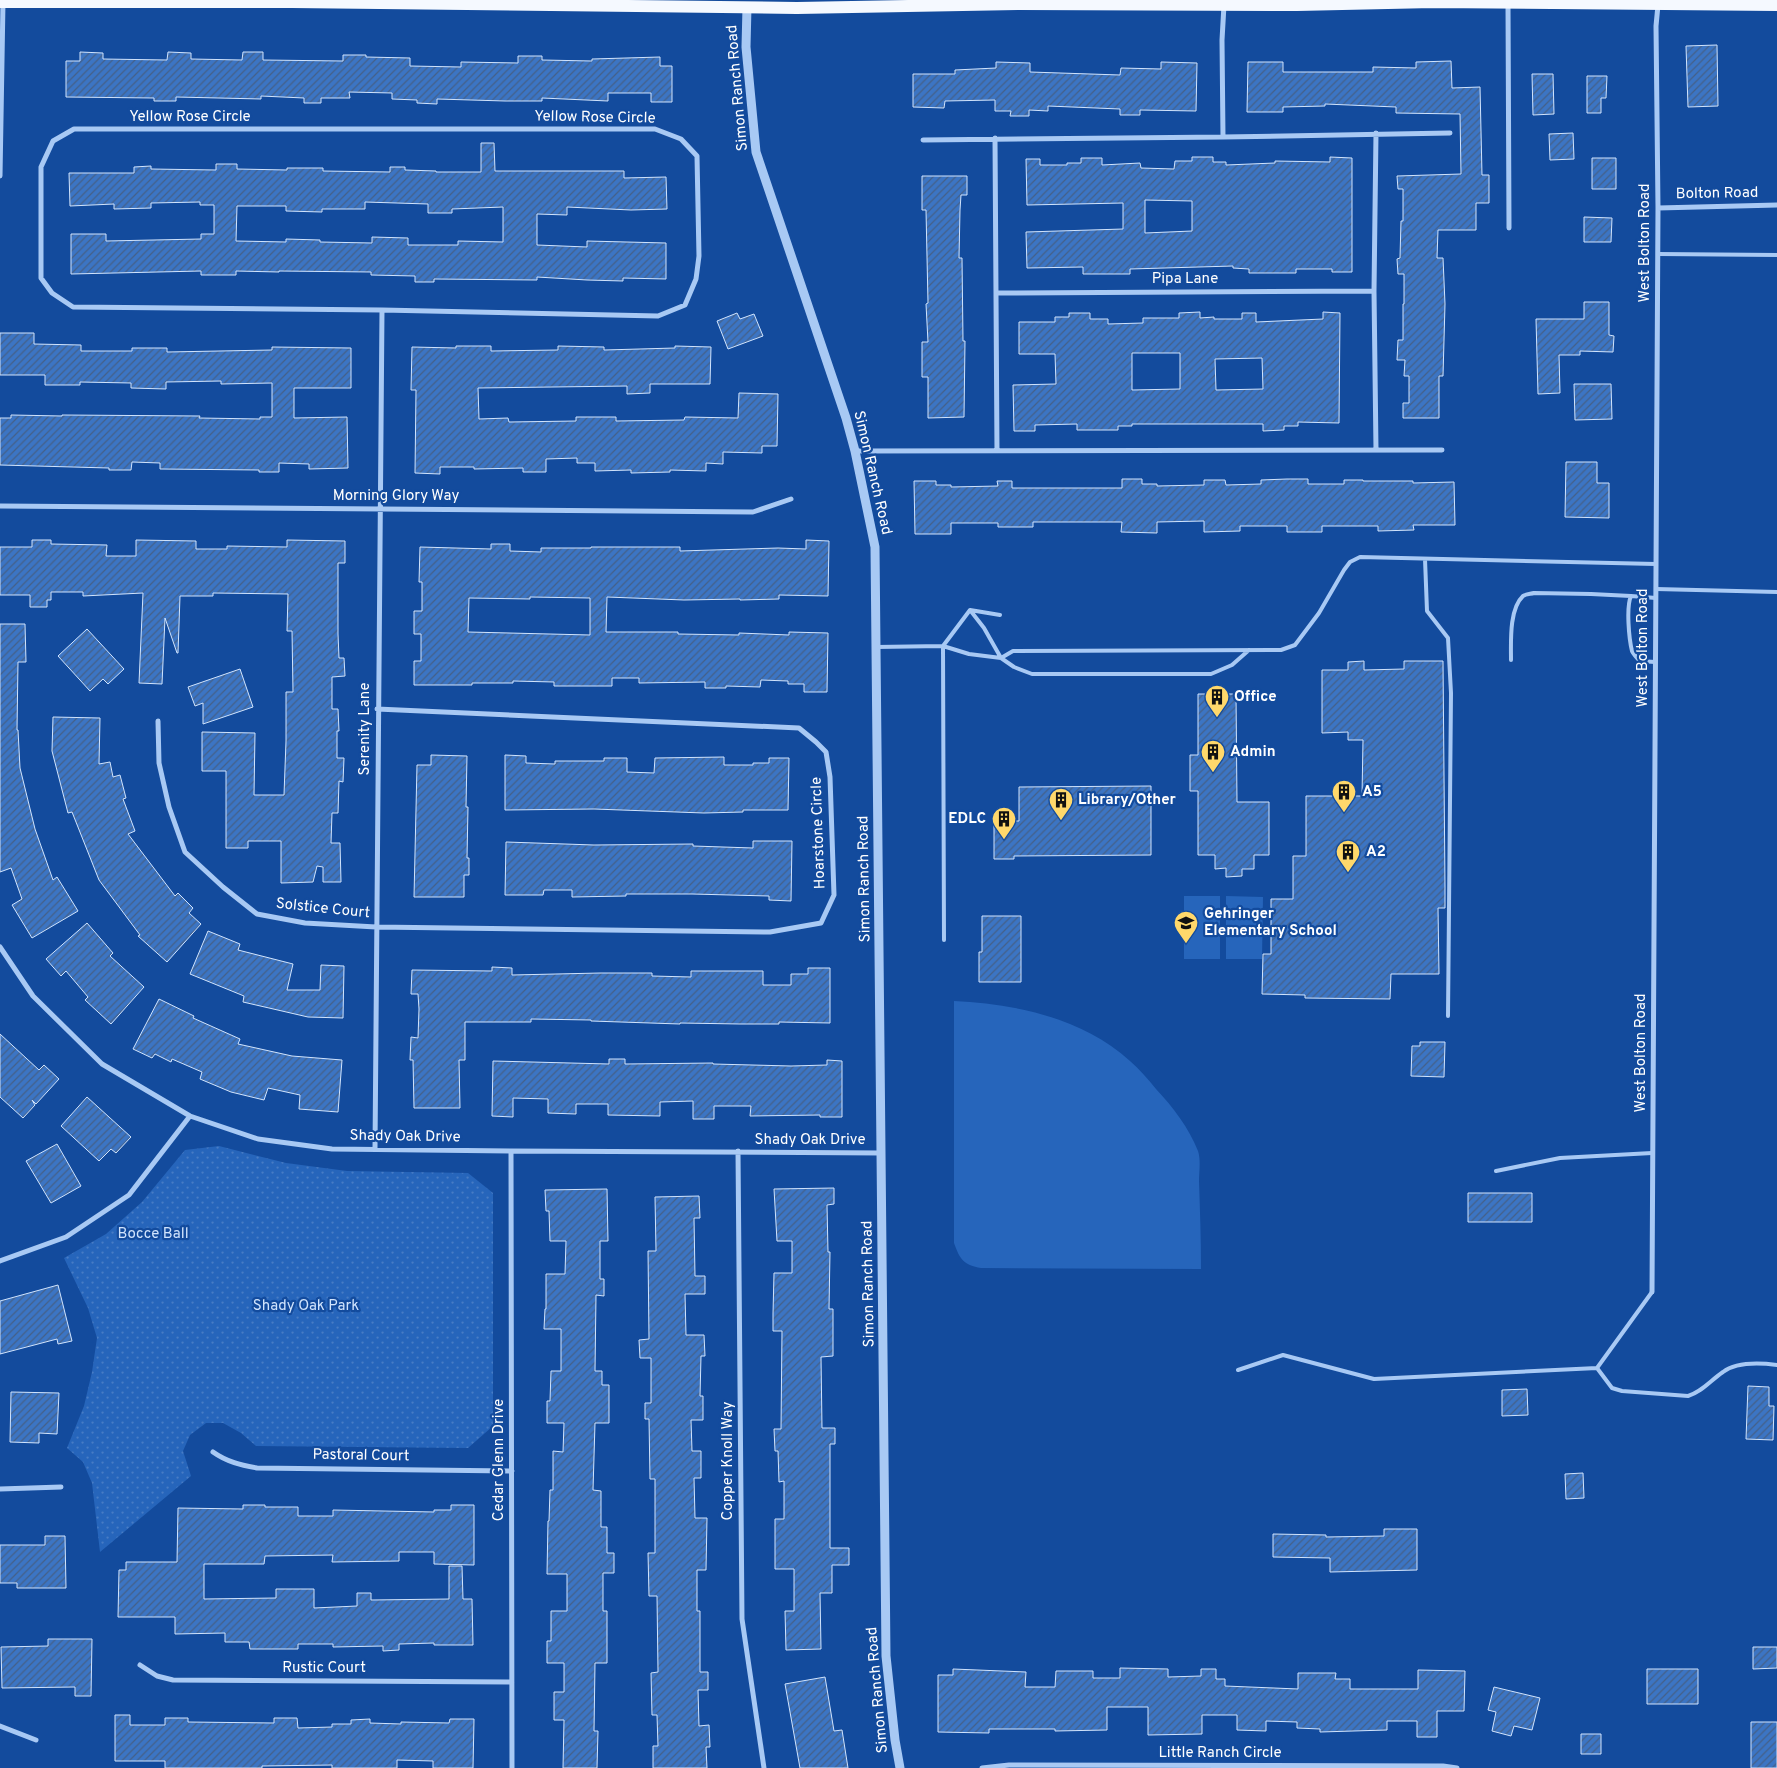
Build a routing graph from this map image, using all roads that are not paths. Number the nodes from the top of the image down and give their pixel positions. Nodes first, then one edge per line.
1 (270, 1) edge
2 (292, 1) edge
3 (1433, 1) edge
4 (2, 2) edge
5 (490, 2) edge
6 (1019, 2) edge
7 (1224, 2) edge
8 (1658, 2) edge
9 (1508, 3) junction
10 (1772, 3) edge
11 (746, 4) edge
12 (797, 4) edge
13 (848, 4) edge
14 (1450, 133) dead end
15 (1376, 134) junction
16 (1223, 137) junction
17 (995, 138) junction
18 (923, 140) dead end
19 (0, 176) edge
20 (1777, 205) edge
21 (1658, 208) junction
22 (1509, 228) dead end
23 (1658, 254) junction
24 (1777, 255) edge
25 (1374, 291) junction
26 (996, 293) junction
27 (382, 310) junction
28 (1376, 450) junction
29 (1442, 450) dead end
30 (855, 451) junction
31 (997, 451) junction
32 (791, 499) dead end
33 (0, 506) edge
34 (379, 509) junction
35 (1425, 559) junction
36 (1656, 564) junction
37 (1656, 589) junction
38 (1777, 592) edge
39 (1631, 596) junction
40 (1656, 598) junction
41 (970, 610) junction
42 (1000, 615) dead end
43 (943, 646) junction
44 (876, 647) junction
45 (1249, 650) junction
46 (1001, 658) junction
47 (1511, 660) dead end
48 (1656, 662) junction
49 (377, 709) junction
50 (158, 721) dead end
51 (376, 927) junction
52 (944, 940) dead end
53 (0, 947) edge
54 (1448, 1016) dead end
55 (190, 1116) junction
56 (375, 1149) junction
57 (511, 1151) junction
58 (738, 1151) junction
59 (881, 1153) junction
60 (1652, 1153) junction
61 (1496, 1171) dead end
62 (0, 1261) edge
63 (1652, 1292) joint
64 (1777, 1365) edge
65 (1597, 1368) junction
66 (1238, 1370) dead end
67 (213, 1452) dead end
68 (512, 1471) junction
69 (61, 1487) dead end
70 (0, 1489) edge
71 (140, 1665) dead end
72 (512, 1682) junction
73 (0, 1726) edge
74 (36, 1740) dead end
75 (512, 1768) edge
76 (764, 1768) edge
77 (900, 1768) edge
78 (982, 1768) edge
79 (1457, 1768) edge

1 - 2 main road
1 - 4 main road
2 - 5 main road
3 - 7 main road
3 - 9 main road
4 - 19 street
5 - 11 main road
6 - 7 main road
6 - 13 main road
7 - 16 street
8 - 9 main road
8 - 10 main road
8 - 21 street, West Bolton Road
9 - 22 street
11 - 12 main road
11 - 30 street, Simon Ranch Road
12 - 13 main road
14 - 15 street
15 - 16 street
15 - 25 street
16 - 17 street
17 - 18 street
17 - 26 street
20 - 21 street, Bolton Road
21 - 23 street, West Bolton Road
23 - 24 lane
23 - 36 street, West Bolton Road
25 - 26 street, Pipa Lane
25 - 28 street
26 - 31 street
27 - 27 street, Yellow Rose Circle
27 - 34 street, Serenity Lane
28 - 29 street
28 - 31 street
30 - 31 street
30 - 44 street, Simon Ranch Road
32 - 34 street, Morning Glory Way
33 - 34 street, Morning Glory Way
34 - 49 street, Serenity Lane
35 - 36 lane
35 - 45 lane
35 - 54 lane
36 - 37 street, West Bolton Road
37 - 38 lane
37 - 40 street, West Bolton Road
39 - 40 lane
39 - 47 lane
39 - 48 lane
40 - 48 street, West Bolton Road
41 - 42 lane
41 - 43 lane
41 - 46 lane
43 - 44 lane
43 - 46 lane
43 - 52 lane
44 - 59 street, Simon Ranch Road
45 - 46 lane
45 - 46 lane
48 - 60 street, West Bolton Road
49 - 51 street, Serenity Lane
49 - 51 street, Hoarstone Circle
50 - 51 street, Solstice Court
51 - 56 street, Serenity Lane
53 - 55 street, Shady Oak Drive
55 - 56 street, Shady Oak Drive
55 - 62 street
56 - 57 street, Shady Oak Drive
57 - 58 street, Shady Oak Drive
57 - 68 street, Cedar Glenn Drive
58 - 59 street, Shady Oak Drive
58 - 76 street, Copper Knoll Way
59 - 77 street, Simon Ranch Road
60 - 61 lane
60 - 63 street, West Bolton Road
63 - 65 lane
64 - 65 lane
65 - 66 lane
67 - 68 street, Pastoral Court
68 - 72 street, Cedar Glenn Drive
69 - 70 street
71 - 72 street, Rustic Court
72 - 75 street, Cedar Glenn Drive
73 - 74 street
78 - 79 street, Little Ranch Circle

